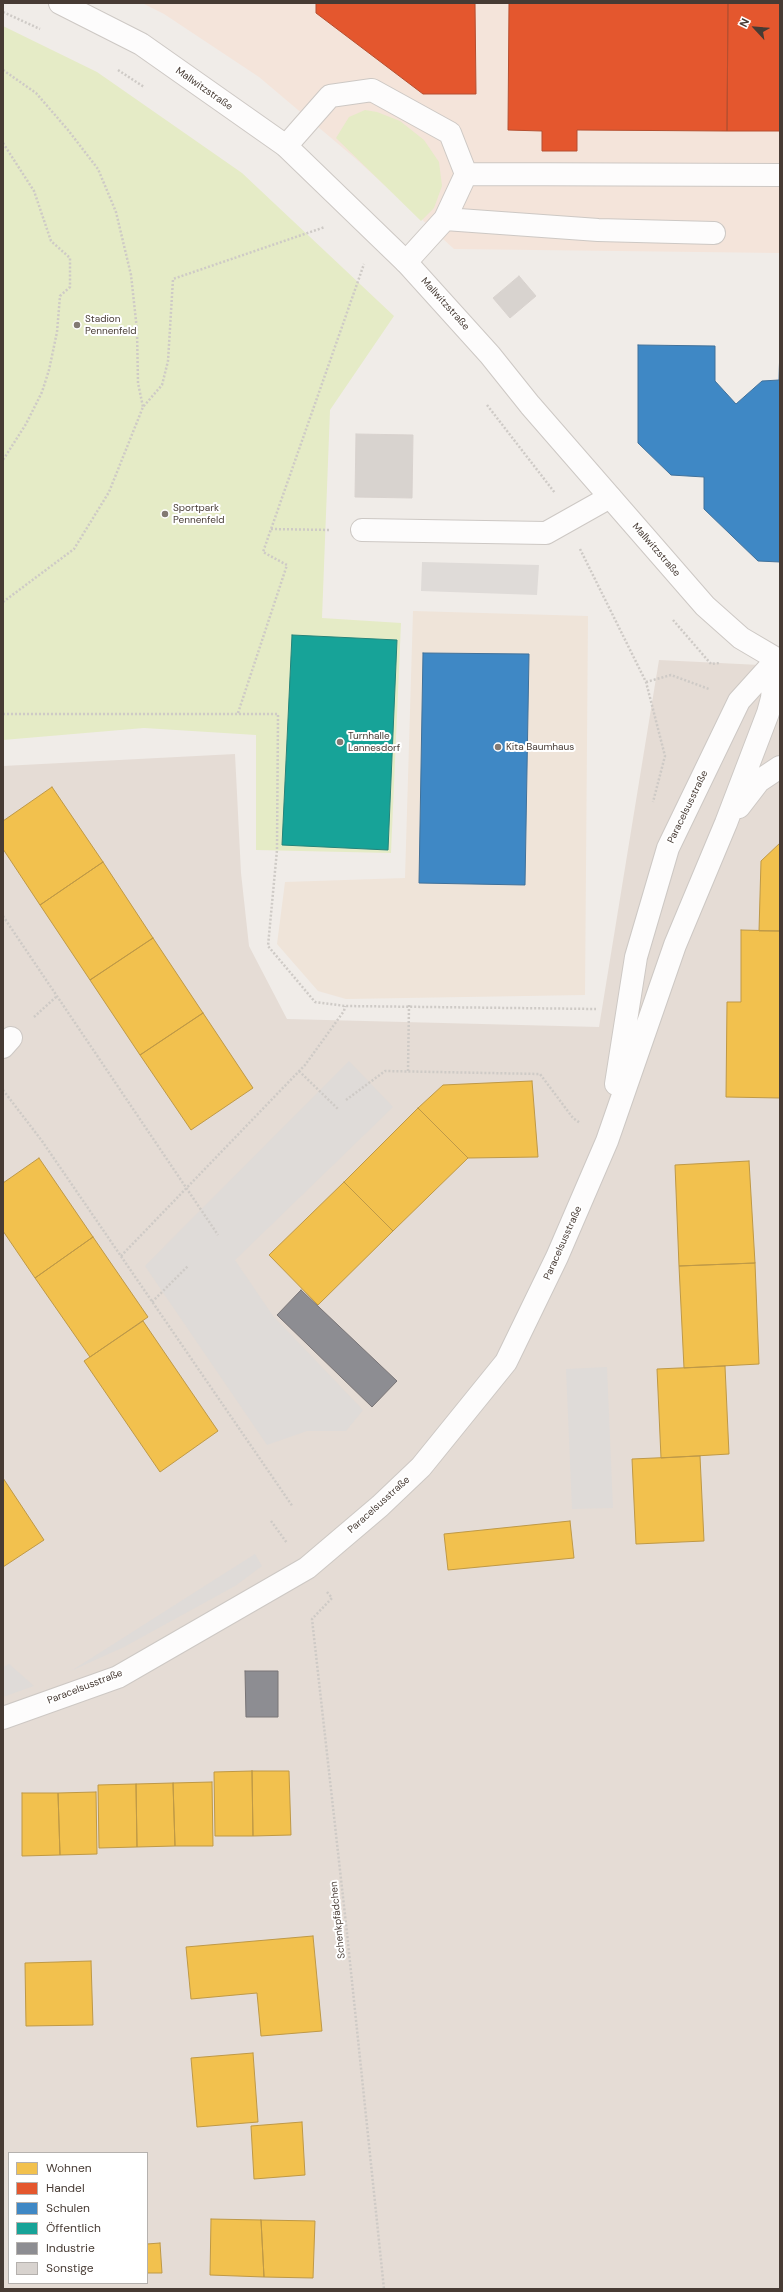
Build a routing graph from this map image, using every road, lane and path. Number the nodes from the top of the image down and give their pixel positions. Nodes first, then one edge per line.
1 (60, 3) edge
2 (3, 12) edge
3 (44, 31) dead end
4 (112, 66) dead end
5 (3, 70) edge
6 (151, 92) dead end
7 (3, 143) edge
8 (286, 146) junction
9 (466, 174) junction
10 (780, 176) edge
11 (445, 219) junction
12 (321, 221) dead end
13 (714, 234) dead end
14 (406, 262) junction
15 (370, 268) dead end
16 (486, 404) dead end
17 (143, 408) junction
18 (3, 460) edge
19 (610, 497) junction
20 (568, 520) junction
21 (271, 529) junction
22 (362, 530) joint
23 (3, 602) edge
24 (778, 661) edge
25 (238, 713) junction
26 (3, 714) edge
27 (780, 767) edge
28 (651, 809) dead end
29 (726, 823) junction
30 (3, 916) edge
31 (409, 1005) junction
32 (345, 1006) junction
33 (597, 1009) dead end
34 (299, 1071) junction
35 (408, 1071) junction
36 (3, 1090) edge
37 (346, 1100) dead end
38 (338, 1109) dead end
39 (607, 1141) junction
40 (187, 1189) junction
41 (218, 1235) dead end
42 (121, 1256) junction
43 (188, 1266) dead end
44 (152, 1302) junction
45 (293, 1507) dead end
46 (307, 1568) junction
47 (3, 1718) edge
48 (384, 2289) edge

1 - 8 street, Mallwitzstraße
2 - 3 path
4 - 6 path
5 - 17 path
7 - 18 path
8 - 9 street
8 - 14 street, Mallwitzstraße
9 - 10 street
9 - 11 street
11 - 13 street
11 - 14 street
12 - 17 path
14 - 19 street, Mallwitzstraße
15 - 21 path
16 - 20 path
17 - 23 path
19 - 20 street
19 - 24 street, Mallwitzstraße
20 - 22 street
20 - 28 path
21 - 22 path
21 - 25 path
24 - 29 street, Paracelsusstraße
24 - 39 street, Paracelsusstraße
25 - 26 path
25 - 32 path
27 - 29 street, Paracelsusstraße
29 - 39 street, Paracelsusstraße
30 - 40 path
31 - 32 path
31 - 33 path
31 - 35 path
32 - 34 path
34 - 38 path
34 - 40 path
35 - 37 path
35 - 39 path
36 - 42 path
39 - 46 street, Paracelsusstraße
40 - 41 path
40 - 42 path
42 - 44 path
43 - 44 path
44 - 45 path
46 - 47 street, Paracelsusstraße
46 - 48 path, Schenkpfädchen

